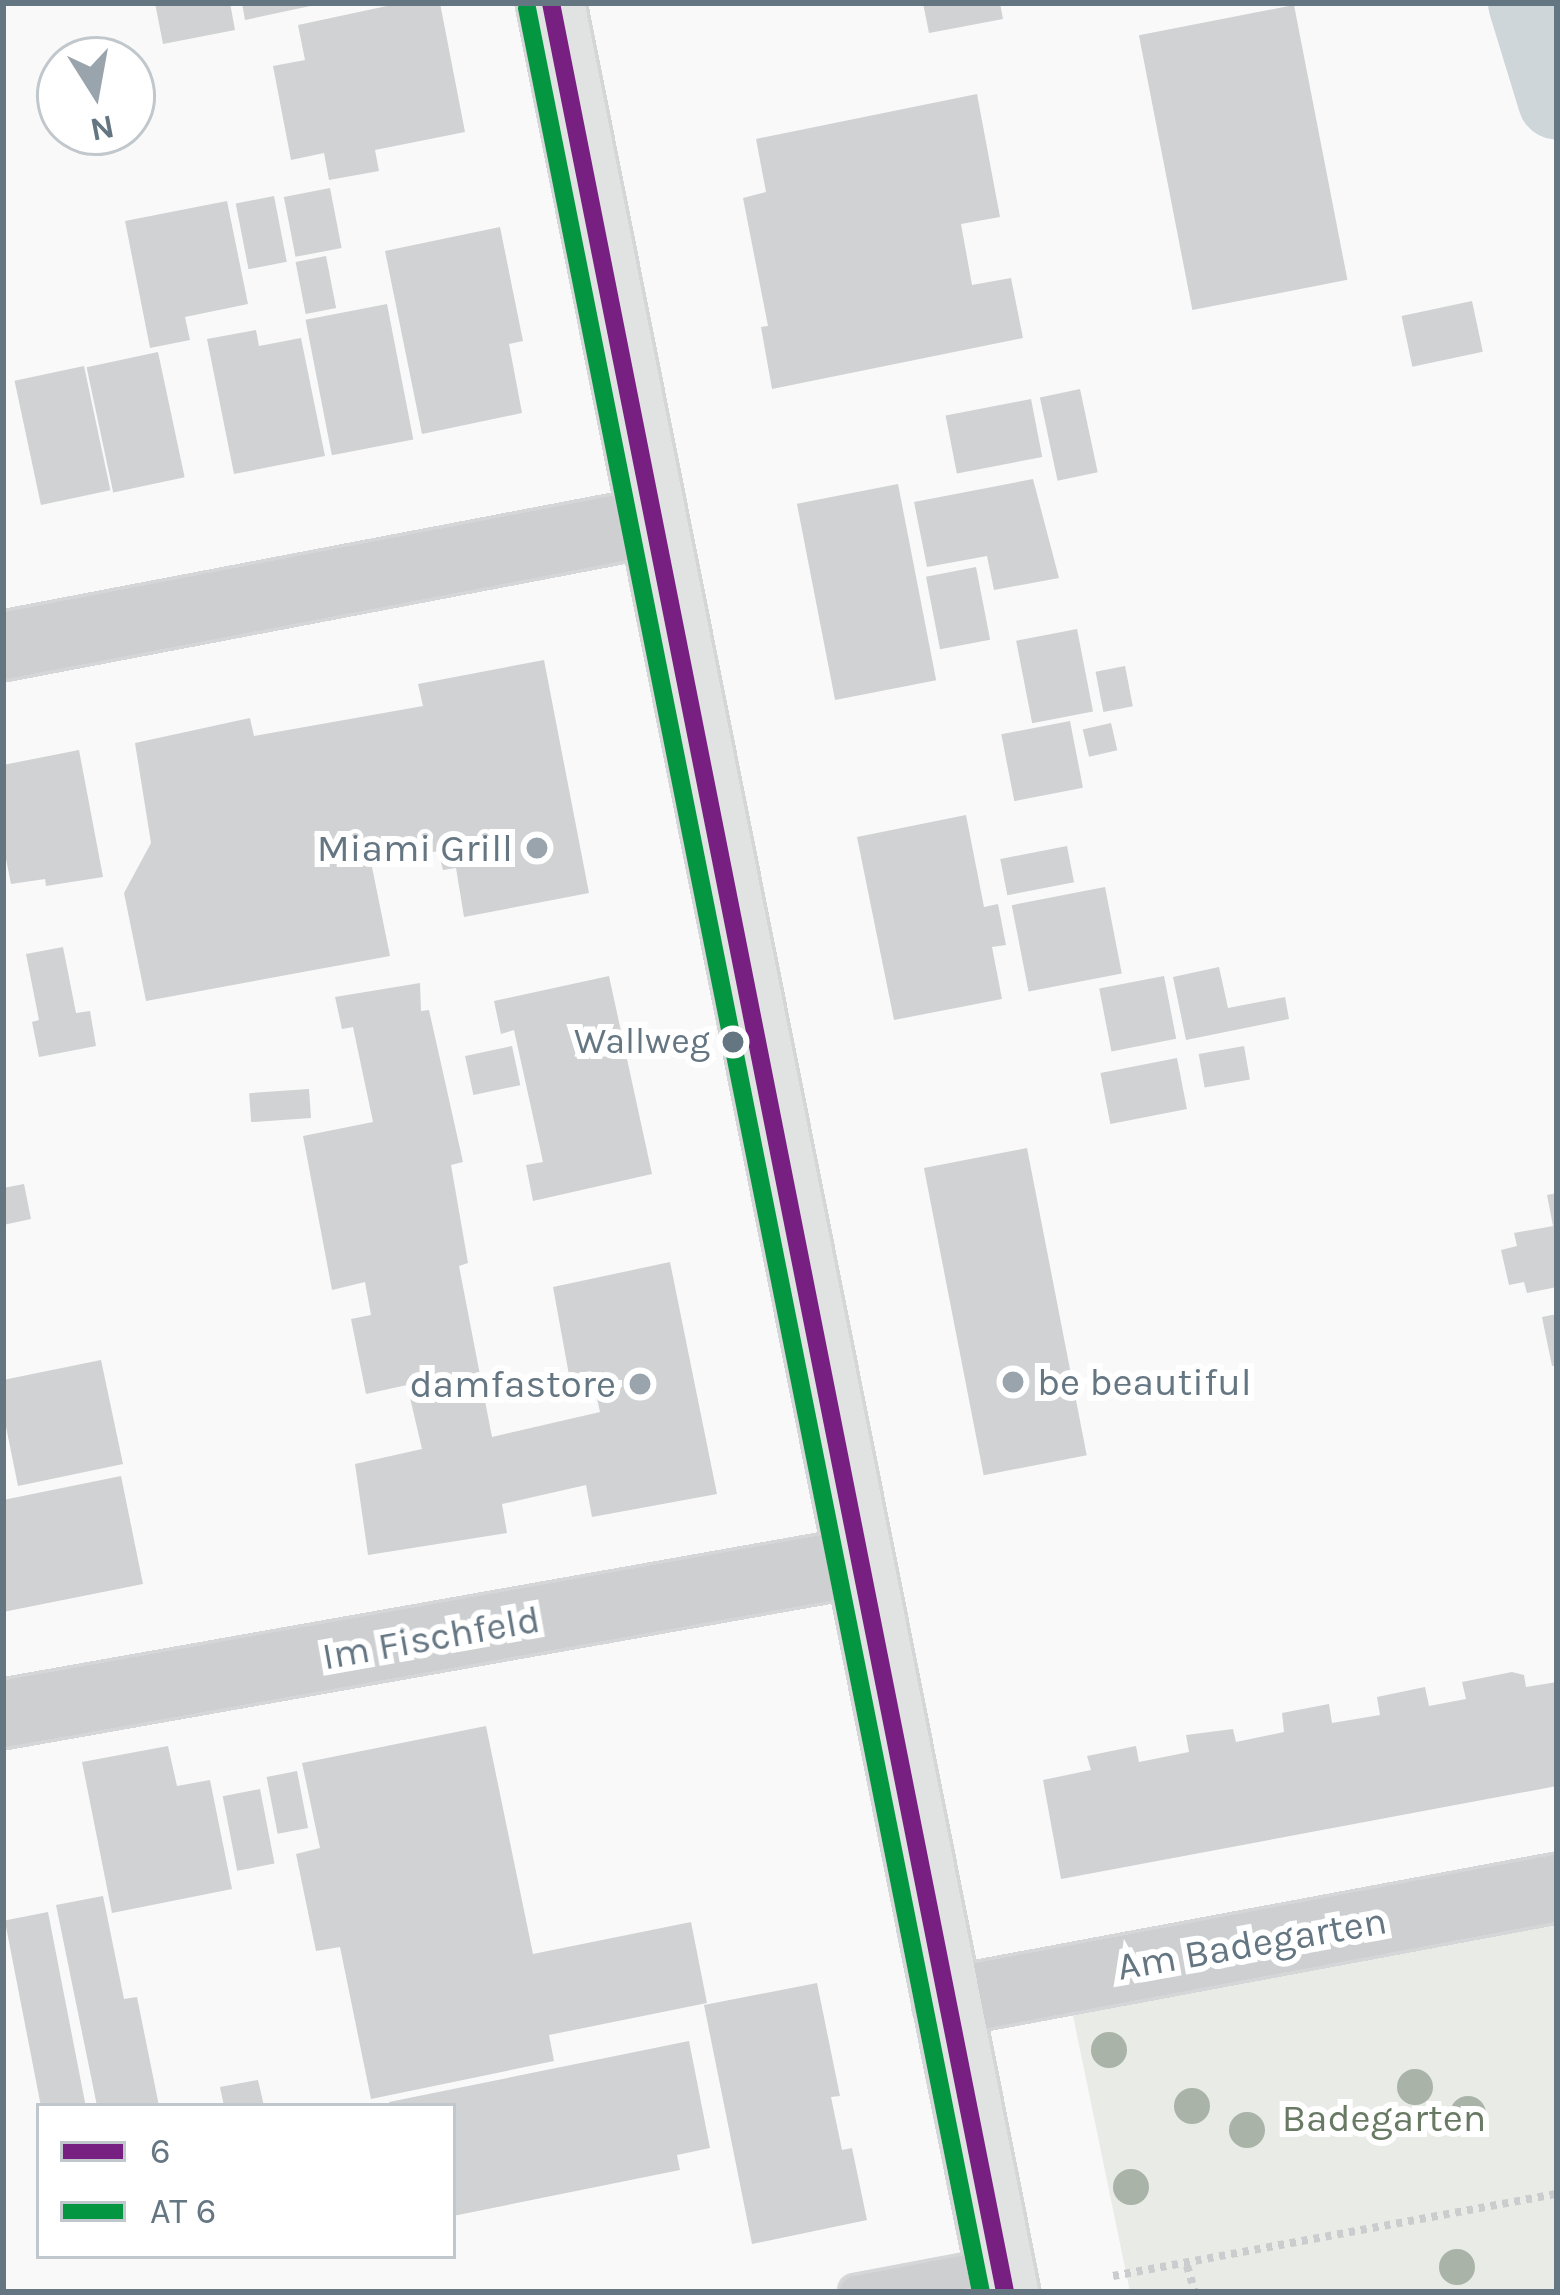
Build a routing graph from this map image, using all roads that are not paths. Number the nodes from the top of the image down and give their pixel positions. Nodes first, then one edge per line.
1 (550, 3) edge
2 (651, 522) junction
3 (3, 646) edge
4 (859, 1562) junction
5 (3, 1714) edge
6 (1557, 1888) edge
7 (946, 2002) junction
8 (1002, 2278) edge
9 (856, 2292) edge

1 - 2 main road
2 - 3 street
2 - 4 main road
4 - 5 street, Im Fischfeld
4 - 7 main road
6 - 7 street, Am Badegarten
7 - 8 main road
8 - 9 lane

